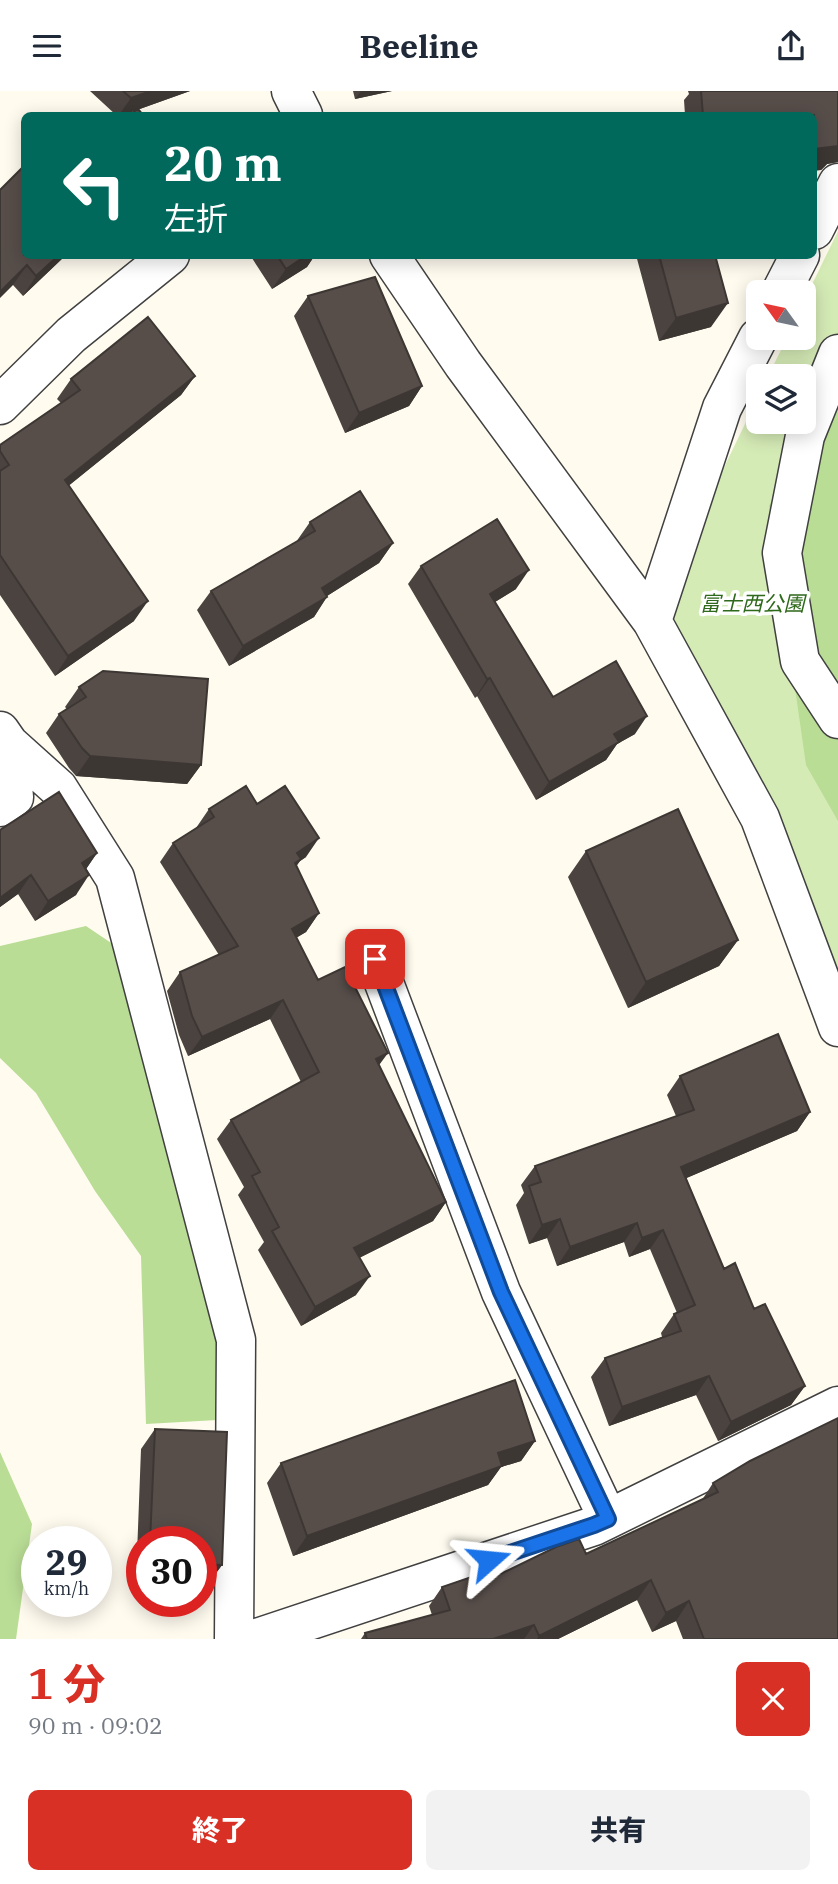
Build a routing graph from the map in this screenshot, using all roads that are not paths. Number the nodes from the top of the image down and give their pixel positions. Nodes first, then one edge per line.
1 (291, 91) edge
2 (302, 112) edge
3 (838, 183) edge
4 (817, 224) edge
5 (165, 259) edge
6 (392, 259) edge
7 (798, 259) edge
8 (787, 280) edge
9 (752, 350) edge
10 (838, 354) edge
11 (0, 405) edge
12 (652, 621) junction
13 (838, 719) edge
14 (5, 737) edge
15 (0, 807) edge
16 (375, 959) dead end
17 (838, 1027) edge
18 (838, 1406) edge
19 (608, 1519) junction
20 (234, 1639) edge
21 (254, 1639) edge

1 - 2 street
3 - 4 street
5 - 11 street
6 - 12 street
7 - 8 street
9 - 12 street
10 - 13 street
12 - 17 street
14 - 15 street
14 - 20 street
16 - 19 street
18 - 19 street
19 - 21 street

